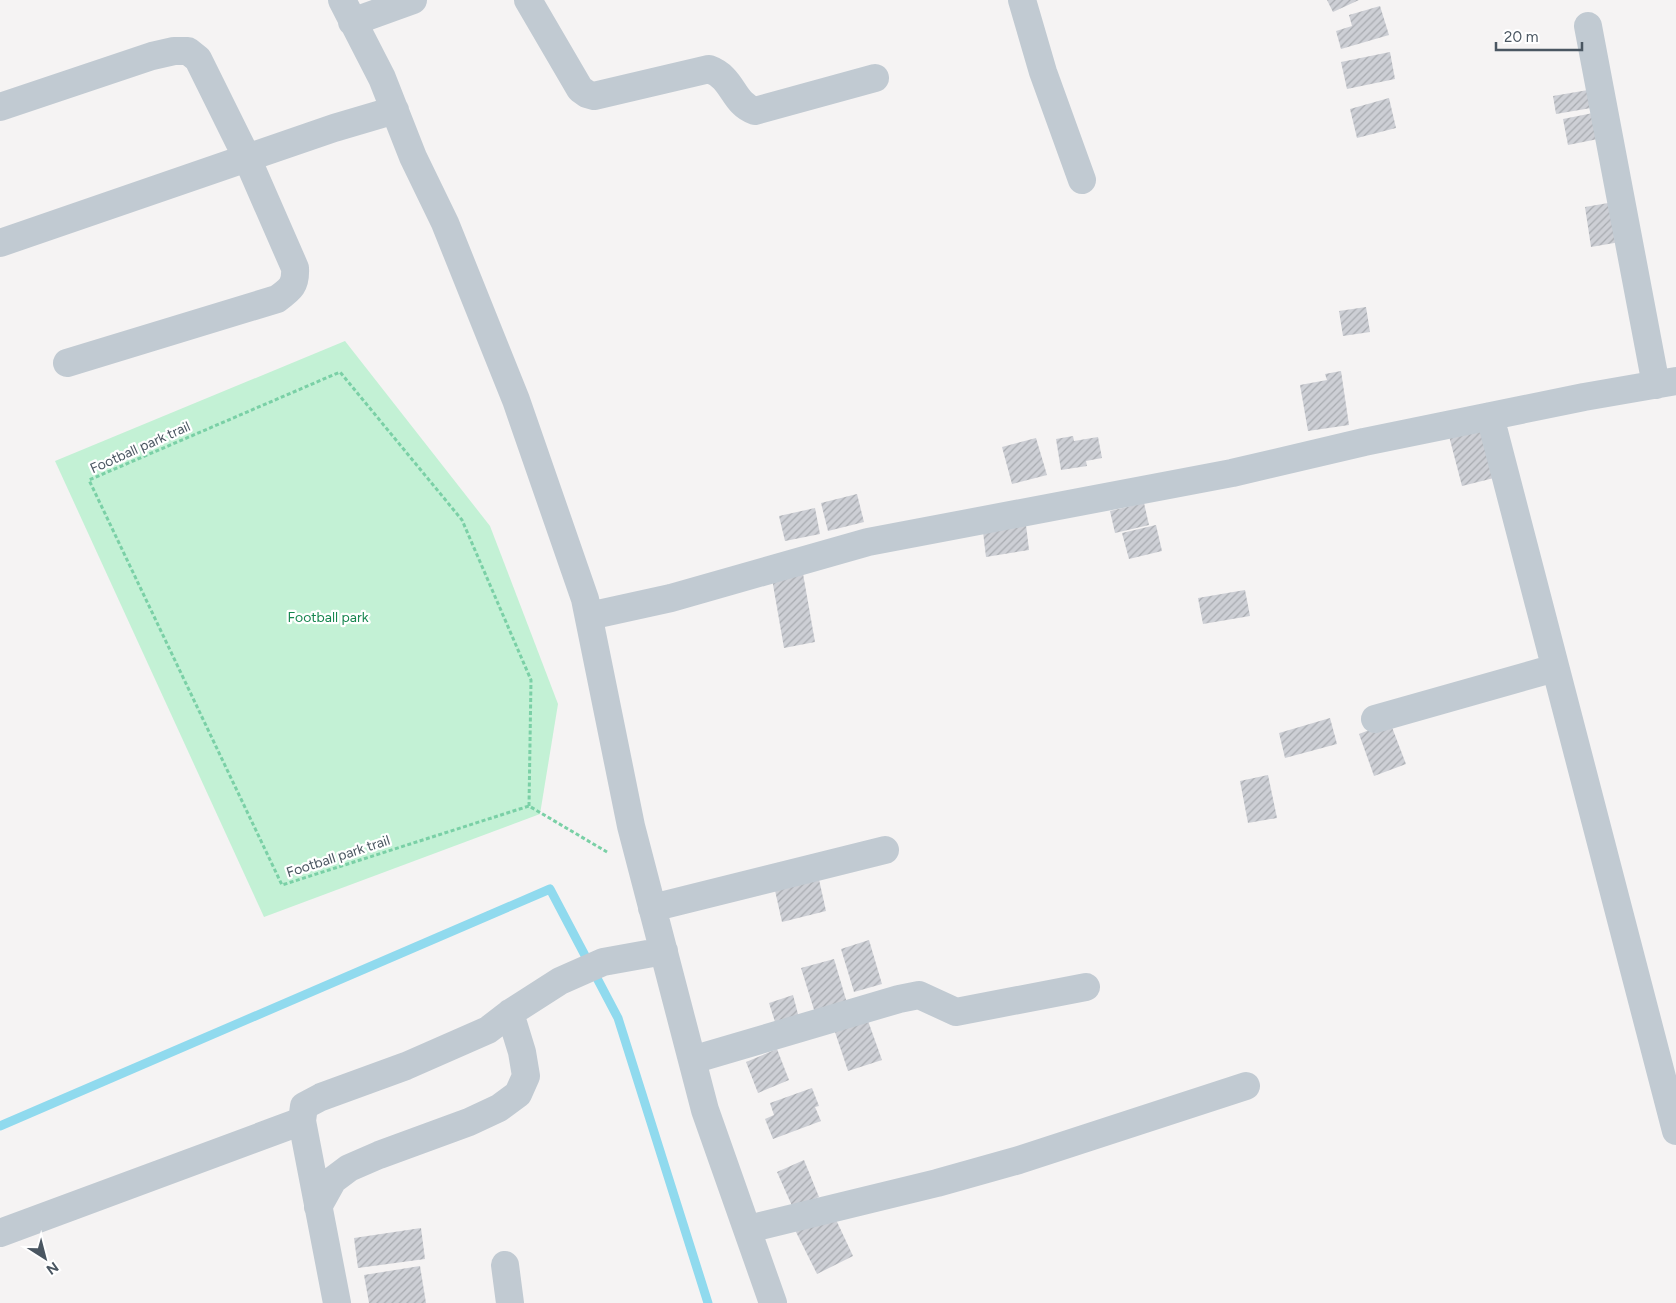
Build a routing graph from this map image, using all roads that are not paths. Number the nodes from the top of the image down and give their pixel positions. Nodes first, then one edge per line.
1 (413, 0) edge
2 (528, 0) edge
3 (1022, 0) edge
4 (347, 11) edge
5 (1588, 26) dead end
6 (875, 78) dead end
7 (0, 107) edge
8 (395, 110) junction
9 (248, 158) junction
10 (1082, 180) dead end
11 (0, 242) edge
12 (67, 363) dead end
13 (1666, 383) edge
14 (1490, 416) junction
15 (589, 616) junction
16 (1555, 668) junction
17 (1375, 720) dead end
18 (885, 850) dead end
19 (652, 908) junction
20 (664, 951) junction
21 (1086, 987) dead end
22 (510, 1013) junction
23 (692, 1060) junction
24 (1246, 1086) dead end
25 (302, 1121) junction
26 (1676, 1132) edge
27 (318, 1207) junction
28 (748, 1229) junction
29 (0, 1233) edge
30 (505, 1265) dead end
31 (337, 1303) edge
32 (510, 1303) edge
33 (773, 1303) edge

1 - 4 street
2 - 6 street
3 - 10 street
4 - 8 street
5 - 13 street
7 - 9 street
8 - 9 street
8 - 15 street
9 - 11 street
9 - 12 street
13 - 14 street
14 - 15 street
14 - 16 street
15 - 19 street
16 - 17 street
16 - 26 street
18 - 19 street
19 - 20 street
20 - 22 street
20 - 23 street
21 - 23 street
22 - 25 street
22 - 27 street
23 - 28 street
24 - 28 street
25 - 27 street
25 - 29 street
27 - 31 street
28 - 33 street
30 - 32 street

